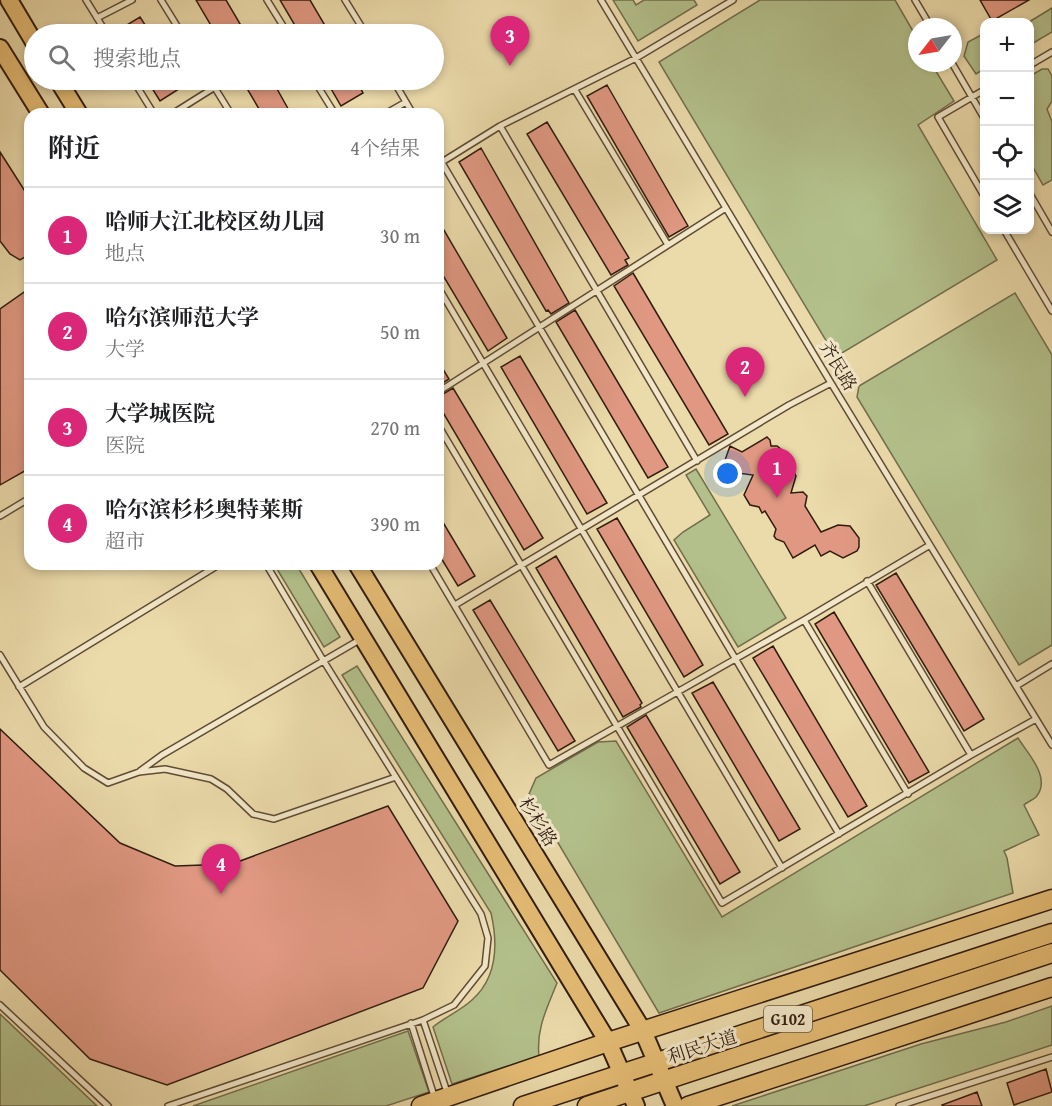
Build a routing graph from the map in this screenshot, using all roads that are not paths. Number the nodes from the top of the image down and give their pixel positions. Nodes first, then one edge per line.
1 (9, 0) edge
2 (86, 0) edge
3 (132, 0) edge
4 (161, 0) edge
5 (267, 0) edge
6 (345, 0) edge
7 (601, 0) edge
8 (715, 0) edge
9 (733, 0) edge
10 (915, 0) edge
11 (720, 8) junction
12 (97, 18) junction
13 (926, 18) edge
14 (101, 24) edge
15 (176, 24) edge
16 (282, 24) edge
17 (360, 24) edge
18 (24, 25) edge
19 (0, 48) edge
20 (1052, 52) edge
21 (636, 57) junction
22 (1034, 62) edge
23 (957, 72) edge
24 (24, 87) edge
25 (26, 90) edge
26 (64, 90) edge
27 (140, 90) edge
28 (210, 90) edge
29 (217, 90) edge
30 (321, 90) edge
31 (399, 90) edge
32 (575, 90) junction
33 (980, 92) edge
34 (972, 97) junction
35 (406, 102) junction
36 (37, 108) edge
37 (75, 108) edge
38 (150, 108) edge
39 (182, 108) edge
40 (227, 108) edge
41 (331, 108) edge
42 (396, 108) edge
43 (410, 108) edge
44 (980, 111) edge
45 (500, 126) junction
46 (444, 161) edge
47 (444, 165) edge
48 (980, 189) edge
49 (1034, 202) edge
50 (726, 208) junction
51 (1052, 232) edge
52 (1006, 234) edge
53 (668, 245) junction
54 (597, 291) junction
55 (444, 297) edge
56 (1052, 311) edge
57 (540, 327) junction
58 (484, 363) junction
59 (831, 383) junction
60 (444, 389) edge
61 (444, 434) edge
62 (697, 461) junction
63 (639, 495) junction
64 (24, 502) edge
65 (0, 516) edge
66 (582, 529) junction
67 (930, 545) junction
68 (522, 566) junction
69 (210, 570) edge
70 (270, 570) edge
71 (322, 570) edge
72 (361, 570) edge
73 (434, 570) edge
74 (867, 581) junction
75 (455, 605) junction
76 (804, 620) junction
77 (364, 637) junction
78 (0, 655) edge
79 (736, 659) junction
80 (323, 660) junction
81 (1052, 664) edge
82 (1016, 686) junction
83 (19, 687) junction
84 (679, 692) junction
85 (1036, 719) junction
86 (617, 727) junction
87 (1052, 745) edge
88 (971, 755) junction
89 (139, 772) junction
90 (396, 777) junction
91 (908, 794) junction
92 (839, 834) junction
93 (782, 868) junction
94 (1052, 899) edge
95 (1052, 933) edge
96 (1052, 953) edge
97 (1052, 987) edge
98 (0, 1005) edge
99 (423, 1020) junction
100 (411, 1023) junction
101 (643, 1031) junction
102 (608, 1042) junction
103 (1052, 1057) edge
104 (656, 1062) junction
105 (622, 1074) junction
106 (663, 1080) junction
107 (633, 1099) edge
108 (435, 1101) edge
109 (108, 1106) edge
110 (168, 1106) edge
111 (523, 1106) edge
112 (587, 1106) edge
113 (675, 1106) edge
114 (688, 1106) edge
115 (899, 1106) edge

1 - 18 main road
2 - 12 lane
3 - 12 lane
4 - 15 lane
5 - 16 lane
6 - 17 lane
7 - 21 lane, 齐民路
8 - 11 lane
9 - 11 lane
10 - 13 lane
11 - 21 lane
12 - 14 lane
19 - 24 main road
20 - 22 lane
21 - 32 lane
21 - 50 lane, 齐民路
23 - 34 lane
25 - 36 main road
26 - 37 main road
27 - 38 lane
28 - 39 lane
29 - 40 lane
30 - 41 lane
31 - 35 lane
32 - 45 lane
32 - 53 lane
33 - 34 lane
34 - 44 lane
34 - 48 lane
35 - 42 lane
35 - 43 lane
45 - 46 lane
45 - 54 lane
47 - 57 lane
49 - 51 lane
50 - 53 lane
50 - 59 lane, 齐民路
52 - 56 lane
53 - 54 lane
54 - 57 lane
54 - 62 lane
55 - 58 lane
57 - 58 lane
57 - 63 lane
58 - 60 lane
58 - 66 lane
59 - 62 lane
59 - 67 lane, 齐民路
61 - 68 lane
62 - 63 lane
63 - 66 lane
63 - 79 lane
64 - 65 lane
66 - 68 lane
66 - 84 lane
67 - 74 lane
67 - 82 lane, 齐民路
68 - 75 lane
68 - 86 lane
69 - 83 lane
70 - 80 lane
71 - 77 main road
72 - 101 main road, 杉杉路
73 - 75 lane
74 - 76 lane
74 - 88 lane
75 - 86 lane
76 - 79 lane
76 - 91 lane
77 - 80 lane
77 - 102 main road
78 - 83 lane
79 - 84 lane
79 - 92 lane
80 - 89 lane
80 - 90 lane
81 - 82 lane
82 - 85 lane, 齐民路
83 - 89 lane
84 - 86 lane
84 - 93 lane
85 - 87 lane, 齐民路
85 - 88 lane
86 - 93 lane
88 - 91 lane
89 - 90 lane
90 - 99 lane
91 - 92 lane
92 - 93 lane
94 - 101 highway
95 - 104 highway, 利民大道 / G102
96 - 106 highway, 利民大道 / G102
97 - 114 highway
98 - 109 lane
99 - 100 lane
99 - 108 lane
100 - 108 lane
100 - 110 lane
101 - 102 highway
101 - 104 main road, 杉杉路
102 - 105 main road
102 - 108 highway
103 - 115 lane
104 - 105 highway, 利民大道 / G102
104 - 106 main road, 杉杉路
105 - 107 main road
105 - 111 highway, 利民大道 / G102
106 - 107 highway, 利民大道 / G102
106 - 113 main road, 杉杉路
107 - 112 highway, 利民大道 / G102

